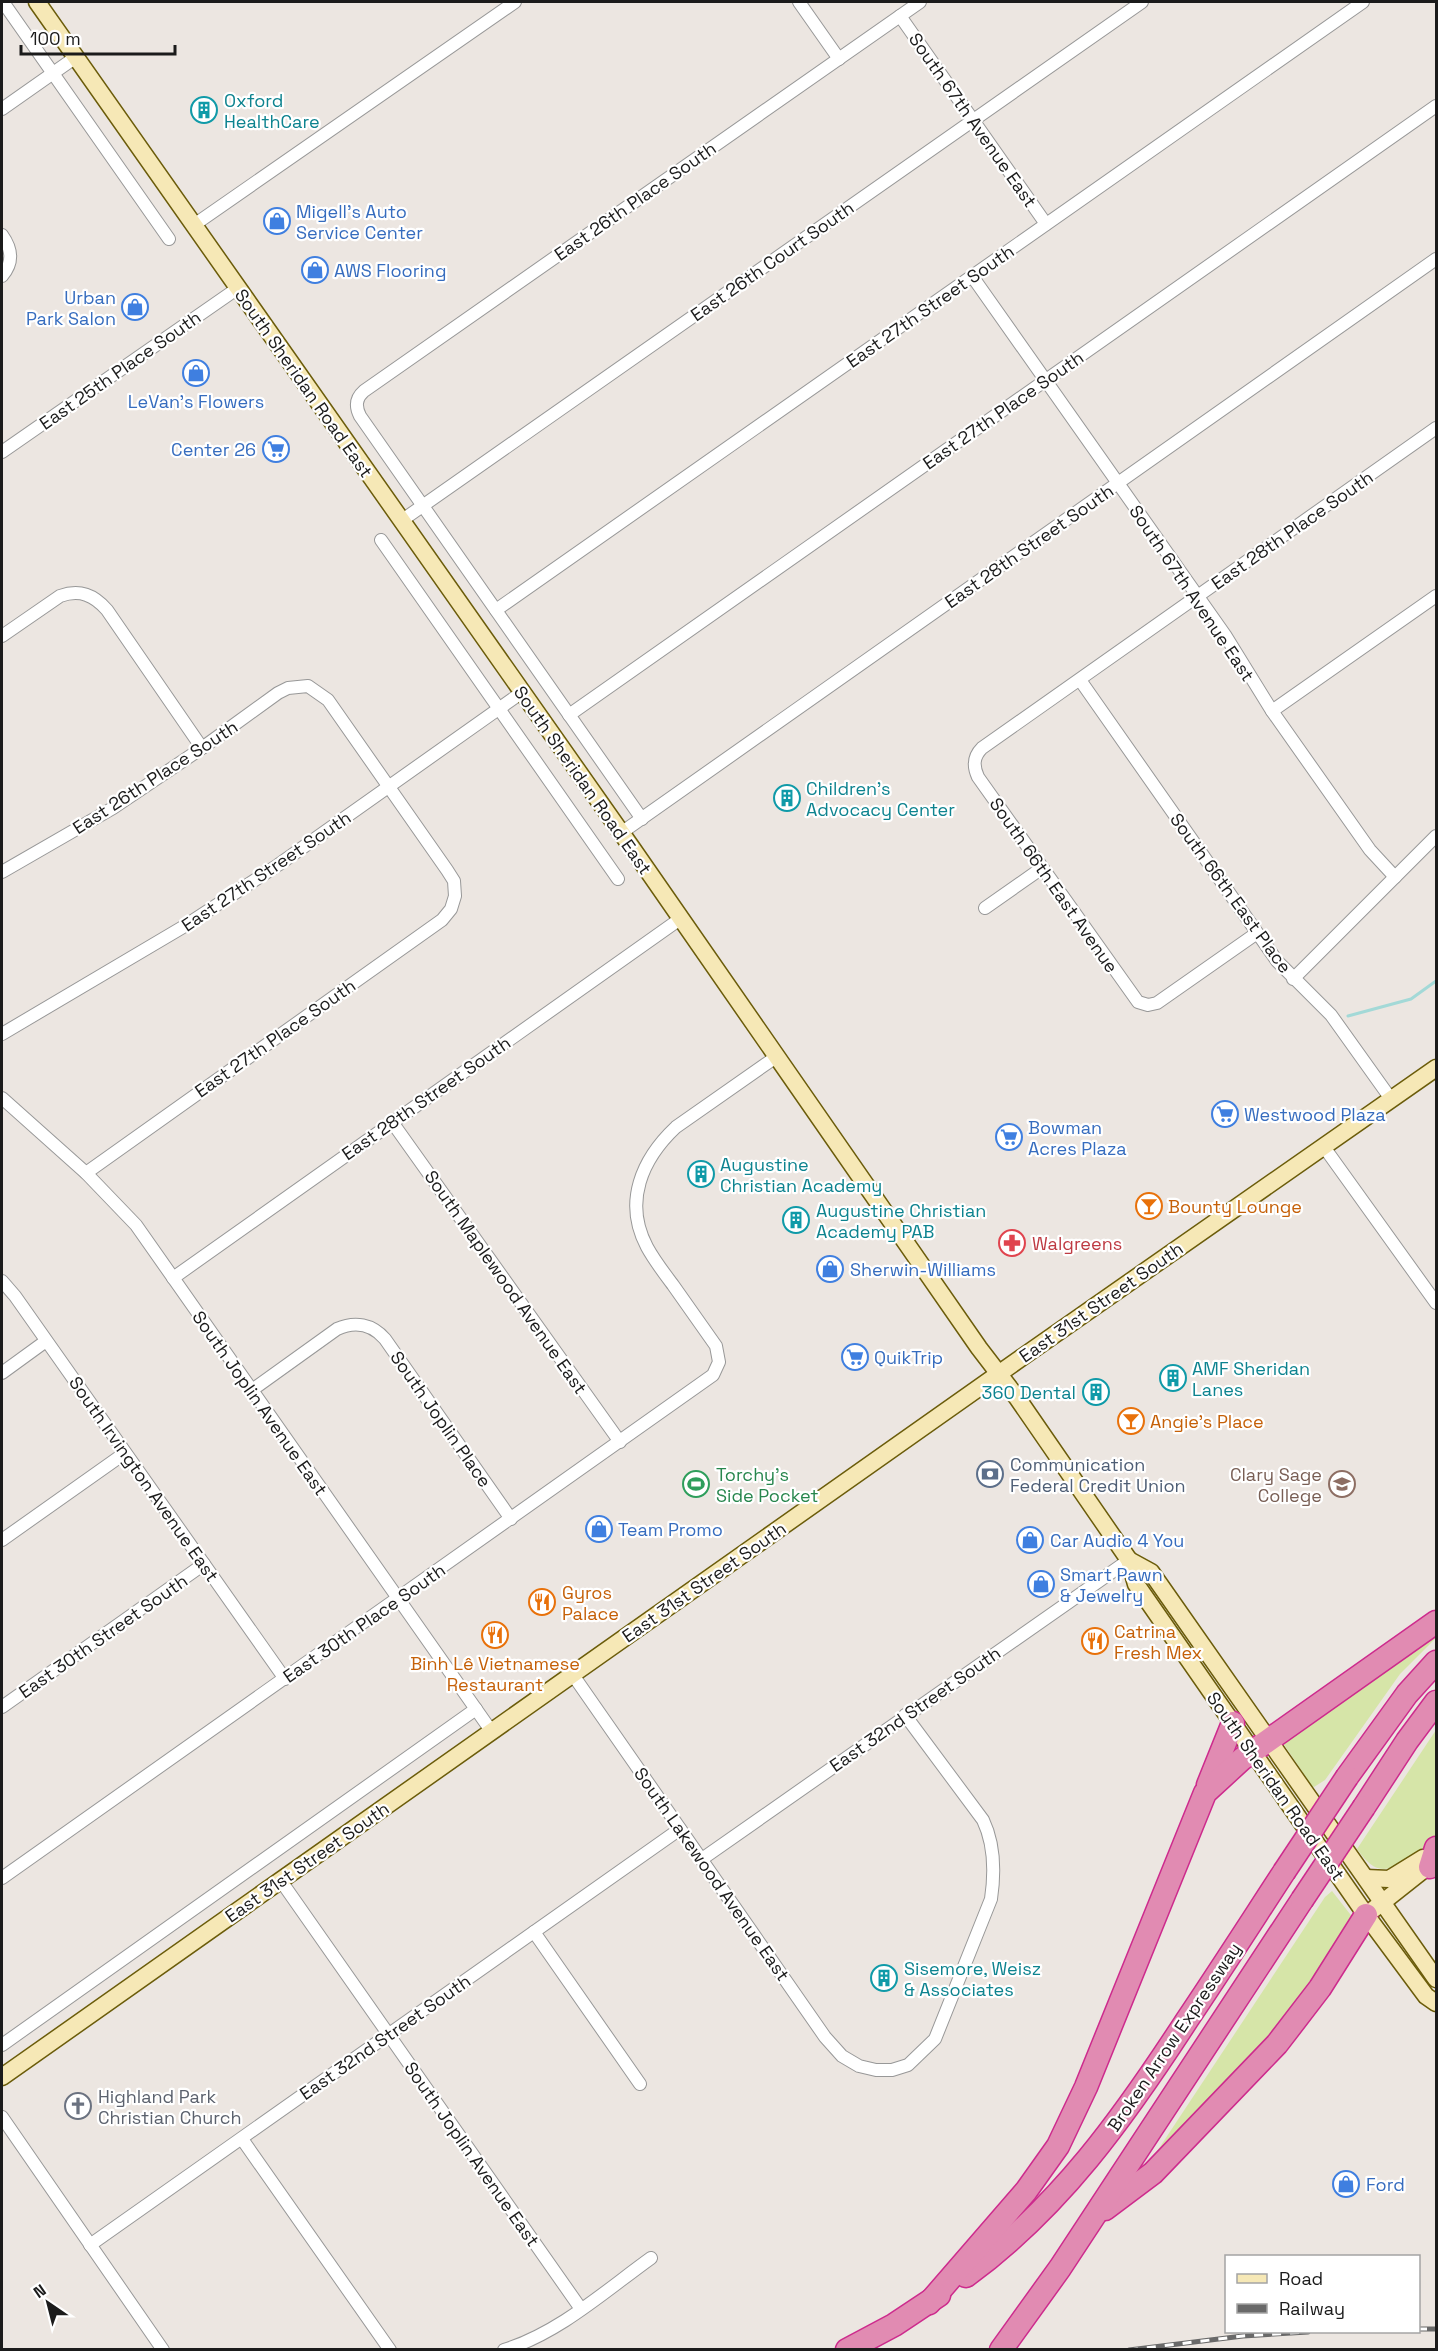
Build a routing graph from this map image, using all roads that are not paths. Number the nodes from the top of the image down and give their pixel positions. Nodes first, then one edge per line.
1 (3, 2) edge
2 (37, 2) edge
3 (515, 2) edge
4 (799, 2) edge
5 (920, 2) edge
6 (1142, 2) edge
7 (1363, 2) edge
8 (900, 16) junction
9 (76, 57) junction
10 (839, 59) junction
11 (53, 73) junction
12 (1437, 106) edge
13 (2, 109) edge
14 (973, 120) junction
15 (1046, 224) junction
16 (194, 225) junction
17 (2, 235) edge
18 (169, 239) dead end
19 (1437, 259) edge
20 (2, 276) edge
21 (972, 276) junction
22 (238, 288) junction
23 (1045, 380) junction
24 (356, 405) joint
25 (1437, 428) edge
26 (2, 452) edge
27 (1118, 483) junction
28 (423, 505) junction
29 (401, 521) junction
30 (381, 540) dead end
31 (1198, 596) junction
32 (1437, 596) edge
33 (496, 610) junction
34 (2, 636) edge
35 (1080, 680) junction
36 (521, 693) junction
37 (499, 709) junction
38 (1272, 711) junction
39 (569, 715) junction
40 (202, 748) junction
41 (975, 760) joint
42 (390, 786) junction
43 (642, 819) junction
44 (621, 833) junction
45 (1437, 836) edge
46 (1042, 868) junction
47 (2, 872) edge
48 (1395, 877) junction
49 (618, 879) dead end
50 (985, 908) dead end
51 (680, 919) junction
52 (1257, 933) junction
53 (1293, 979) junction
54 (2, 1034) edge
55 (776, 1057) junction
56 (1437, 1068) edge
57 (2, 1098) edge
58 (1391, 1099) junction
59 (392, 1122) junction
60 (1324, 1147) junction
61 (86, 1173) junction
62 (173, 1278) junction
63 (2, 1281) edge
64 (1437, 1303) edge
65 (46, 1341) junction
66 (2, 1373) edge
67 (999, 1374) junction
68 (252, 1390) junction
69 (620, 1443) junction
70 (125, 1453) junction
71 (511, 1519) junction
72 (2, 1540) edge
73 (1129, 1560) junction
74 (204, 1564) junction
75 (399, 1599) junction
76 (1437, 1622) edge
77 (1437, 1662) edge
78 (573, 1675) junction
79 (285, 1679) junction
80 (1437, 1702) edge
81 (2, 1707) edge
82 (476, 1709) junction
83 (905, 1715) junction
84 (1233, 1723) junction
85 (492, 1732) junction
86 (1261, 1746) junction
87 (1205, 1793) junction
88 (680, 1829) junction
89 (1435, 1855) edge
90 (702, 1859) junction
91 (2, 1878) edge
92 (1366, 1878) junction
93 (281, 1881) junction
94 (1375, 1916) junction
95 (534, 1932) junction
96 (1437, 1979) edge
97 (1437, 2003) edge
98 (387, 2036) junction
99 (2, 2045) edge
100 (2, 2077) edge
101 (640, 2084) dead end
102 (2, 2117) edge
103 (242, 2139) junction
104 (1092, 2219) junction
105 (90, 2245) junction
106 (651, 2258) dead end
107 (928, 2303) junction
108 (581, 2309) junction
109 (164, 2349) edge
110 (390, 2349) edge
111 (504, 2349) edge
112 (847, 2349) edge
113 (1001, 2349) edge

1 - 11 street
2 - 9 main road, South Sheridan Road East
3 - 16 street
4 - 10 street
5 - 8 street, East 26th Place South
6 - 14 street, East 26th Court South
7 - 15 street, East 27th Street South
8 - 10 street, East 26th Place South
8 - 14 street, South 67th Avenue East
9 - 11 street
9 - 16 main road, South Sheridan Road East
10 - 24 street, East 26th Place South
11 - 13 street
11 - 18 street
12 - 23 street, East 27th Place South
14 - 15 street, South 67th Avenue East
14 - 28 street, East 26th Court South
15 - 21 street, East 27th Street South
16 - 22 main road, South Sheridan Road East
17 - 20 street
19 - 27 street, East 28th Street South
21 - 23 street, South 67th Avenue East
21 - 33 street, East 27th Street South
22 - 26 street, East 25th Place South
22 - 29 main road, South Sheridan Road East
23 - 27 street, South 67th Avenue East
23 - 39 street, East 27th Place South
24 - 28 street, South Sheridan Road East
25 - 31 street, East 28th Place South
27 - 31 street, South 67th Avenue East
27 - 43 street, East 28th Street South
28 - 29 street, East 26th Court South
28 - 33 street, South Sheridan Road East
29 - 36 main road, South Sheridan Road East
30 - 37 street, South Sheridan Road East
31 - 35 street, East 28th Place South
31 - 38 street, South 67th Avenue East
32 - 38 street
33 - 39 street, South Sheridan Road East
34 - 40 street
35 - 41 street, East 28th Place South
35 - 52 street, South 66th East Place
36 - 37 street, East 27th Street South
36 - 44 main road, South Sheridan Road East
37 - 42 street, East 27th Street South
37 - 49 street, South Sheridan Road East
38 - 48 street, South 67th Avenue East
39 - 43 street, South Sheridan Road East
40 - 42 street, East 26th Place South
40 - 47 street, East 26th Place South
41 - 46 street, South 66th East Avenue
42 - 54 street, East 27th Street South
42 - 61 street, East 27th Place South
43 - 44 street, East 28th Street South
44 - 51 main road, South Sheridan Road East
45 - 48 street
46 - 50 street
46 - 52 street, South 66th East Avenue
48 - 53 street
51 - 55 main road, South Sheridan Road East
51 - 59 street, East 28th Street South
52 - 53 street, South 66th East Place
53 - 58 street, South 66th East Place
55 - 67 main road, South Sheridan Road East
55 - 69 street, East 30th Place South
56 - 58 main road, East 31st Street South
57 - 61 street, South Joplin Avenue East
58 - 60 main road, East 31st Street South
59 - 62 street, East 28th Street South
59 - 69 street, South Maplewood Avenue East
60 - 64 street
60 - 67 main road, East 31st Street South
61 - 62 street, South Joplin Avenue East
62 - 68 street, South Joplin Avenue East
63 - 65 street, South Irvington Avenue East
65 - 66 street
65 - 70 street, South Irvington Avenue East
67 - 73 main road, South Sheridan Road East
67 - 78 main road, East 31st Street South
68 - 71 street, South Joplin Place
68 - 75 street, South Joplin Avenue East
69 - 71 street, East 30th Place South
70 - 72 street
70 - 74 street, South Irvington Avenue East
71 - 75 street, East 30th Place South
73 - 83 street, East 32nd Street South
73 - 84 main road, South Sheridan Road East
73 - 86 main road, South Sheridan Road East
74 - 79 street, South Irvington Avenue East
74 - 81 street, East 30th Street South
75 - 79 street, East 30th Place South
75 - 82 street, South Joplin Avenue East
76 - 86 highway
77 - 107 highway, Broken Arrow Expressway, bridge
78 - 85 main road, East 31st Street South
78 - 88 street, South Lakewood Avenue East
79 - 91 street, East 30th Place South
80 - 104 highway, Broken Arrow Expressway, bridge
82 - 85 street, South Joplin Avenue East
82 - 99 street, East 31st Street South
83 - 90 street, East 32nd Street South
83 - 90 street, South Lakewood Avenue East
84 - 86 main road, South Sheridan Road East
84 - 87 highway
85 - 93 main road, East 31st Street South
86 - 87 highway
86 - 92 main road, South Sheridan Road East
86 - 94 main road, South Sheridan Road East
87 - 107 highway
88 - 90 street, South Lakewood Avenue East
88 - 95 street, East 32nd Street South
89 - 92 main road
89 - 94 main road
92 - 94 main road, South Sheridan Road East
93 - 98 street, South Joplin Avenue East
93 - 100 main road, East 31st Street South
94 - 96 main road, South Sheridan Road East
94 - 97 main road, South Sheridan Road East
94 - 104 highway
95 - 98 street, East 32nd Street South
95 - 101 street
98 - 103 street, East 32nd Street South
98 - 108 street, South Joplin Avenue East
102 - 105 street
103 - 105 street, East 32nd Street South
103 - 110 street
104 - 113 highway, Broken Arrow Expressway
105 - 109 street
106 - 108 street
107 - 112 highway, Broken Arrow Expressway
108 - 111 street

